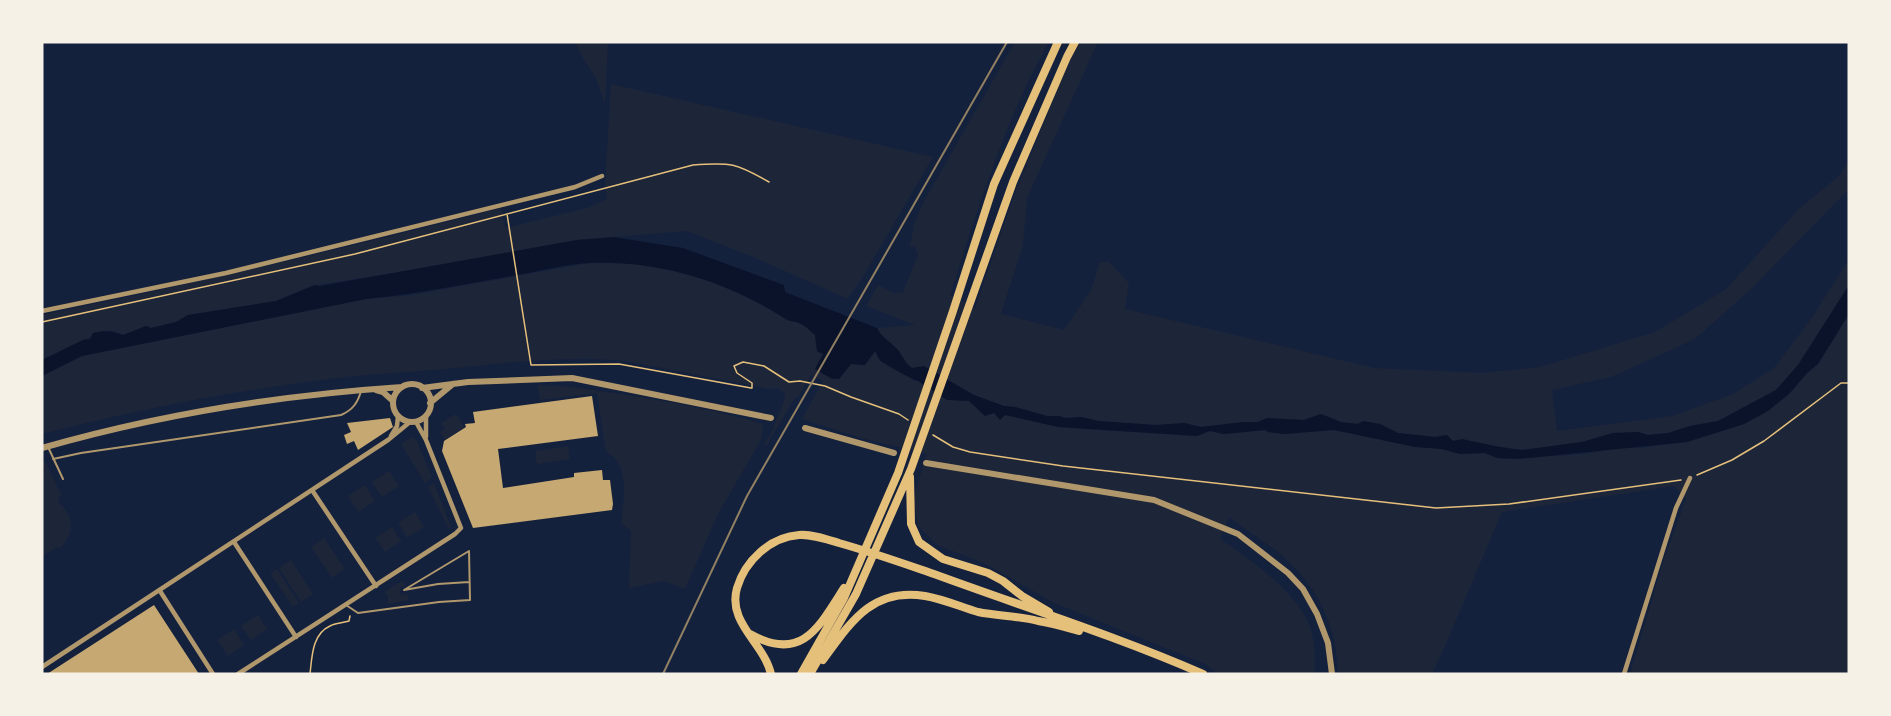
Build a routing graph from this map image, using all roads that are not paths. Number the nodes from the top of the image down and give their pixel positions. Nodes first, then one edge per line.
1 (1058, 42) edge
2 (1075, 42) edge
3 (602, 176) dead end
4 (42, 310) edge
5 (454, 384) junction
6 (402, 387) junction
7 (422, 388) junction
8 (369, 389) junction
9 (361, 390) junction
10 (393, 401) junction
11 (430, 403) junction
12 (426, 415) junction
13 (398, 416) junction
14 (771, 418) dead end
15 (413, 422) junction
16 (805, 428) dead end
17 (426, 440) junction
18 (388, 441) junction
19 (45, 447) edge
20 (894, 453) dead end
21 (53, 459) junction
22 (926, 463) dead end
23 (911, 469) junction
24 (1690, 478) road end
25 (63, 479) dead end
26 (312, 490) junction
27 (234, 542) junction
28 (860, 564) junction
29 (469, 582) junction
30 (376, 586) junction
31 (160, 591) junction
32 (346, 605) junction
33 (1066, 622) junction
34 (749, 633) junction
35 (296, 637) junction
36 (1141, 647) junction
37 (42, 667) edge
38 (213, 674) edge
39 (238, 674) edge
40 (771, 674) edge
41 (801, 674) edge
42 (811, 674) edge
43 (1203, 674) edge
44 (1332, 674) edge
45 (1624, 674) edge

1 - 28 highway
2 - 23 highway
3 - 4 street
5 - 7 street
5 - 11 street
5 - 14 street
6 - 7 street
6 - 8 street
6 - 10 street
7 - 11 street
8 - 9 street
8 - 10 street
9 - 19 street
9 - 21 lane
10 - 13 street
11 - 12 street
12 - 15 street
12 - 17 street
13 - 15 street
13 - 18 street
15 - 17 street
15 - 18 street
16 - 20 street
17 - 30 street
18 - 26 street
19 - 21 lane
21 - 25 lane
22 - 44 street
23 - 33 highway
23 - 42 highway
24 - 45 street
26 - 27 street
26 - 30 street
27 - 31 street
27 - 35 street
28 - 34 highway
28 - 41 highway
29 - 29 lane
29 - 32 lane
30 - 32 street
31 - 37 street
31 - 38 street
32 - 35 street
33 - 34 highway
33 - 36 highway
34 - 40 highway
35 - 39 street
36 - 42 highway
36 - 43 highway

